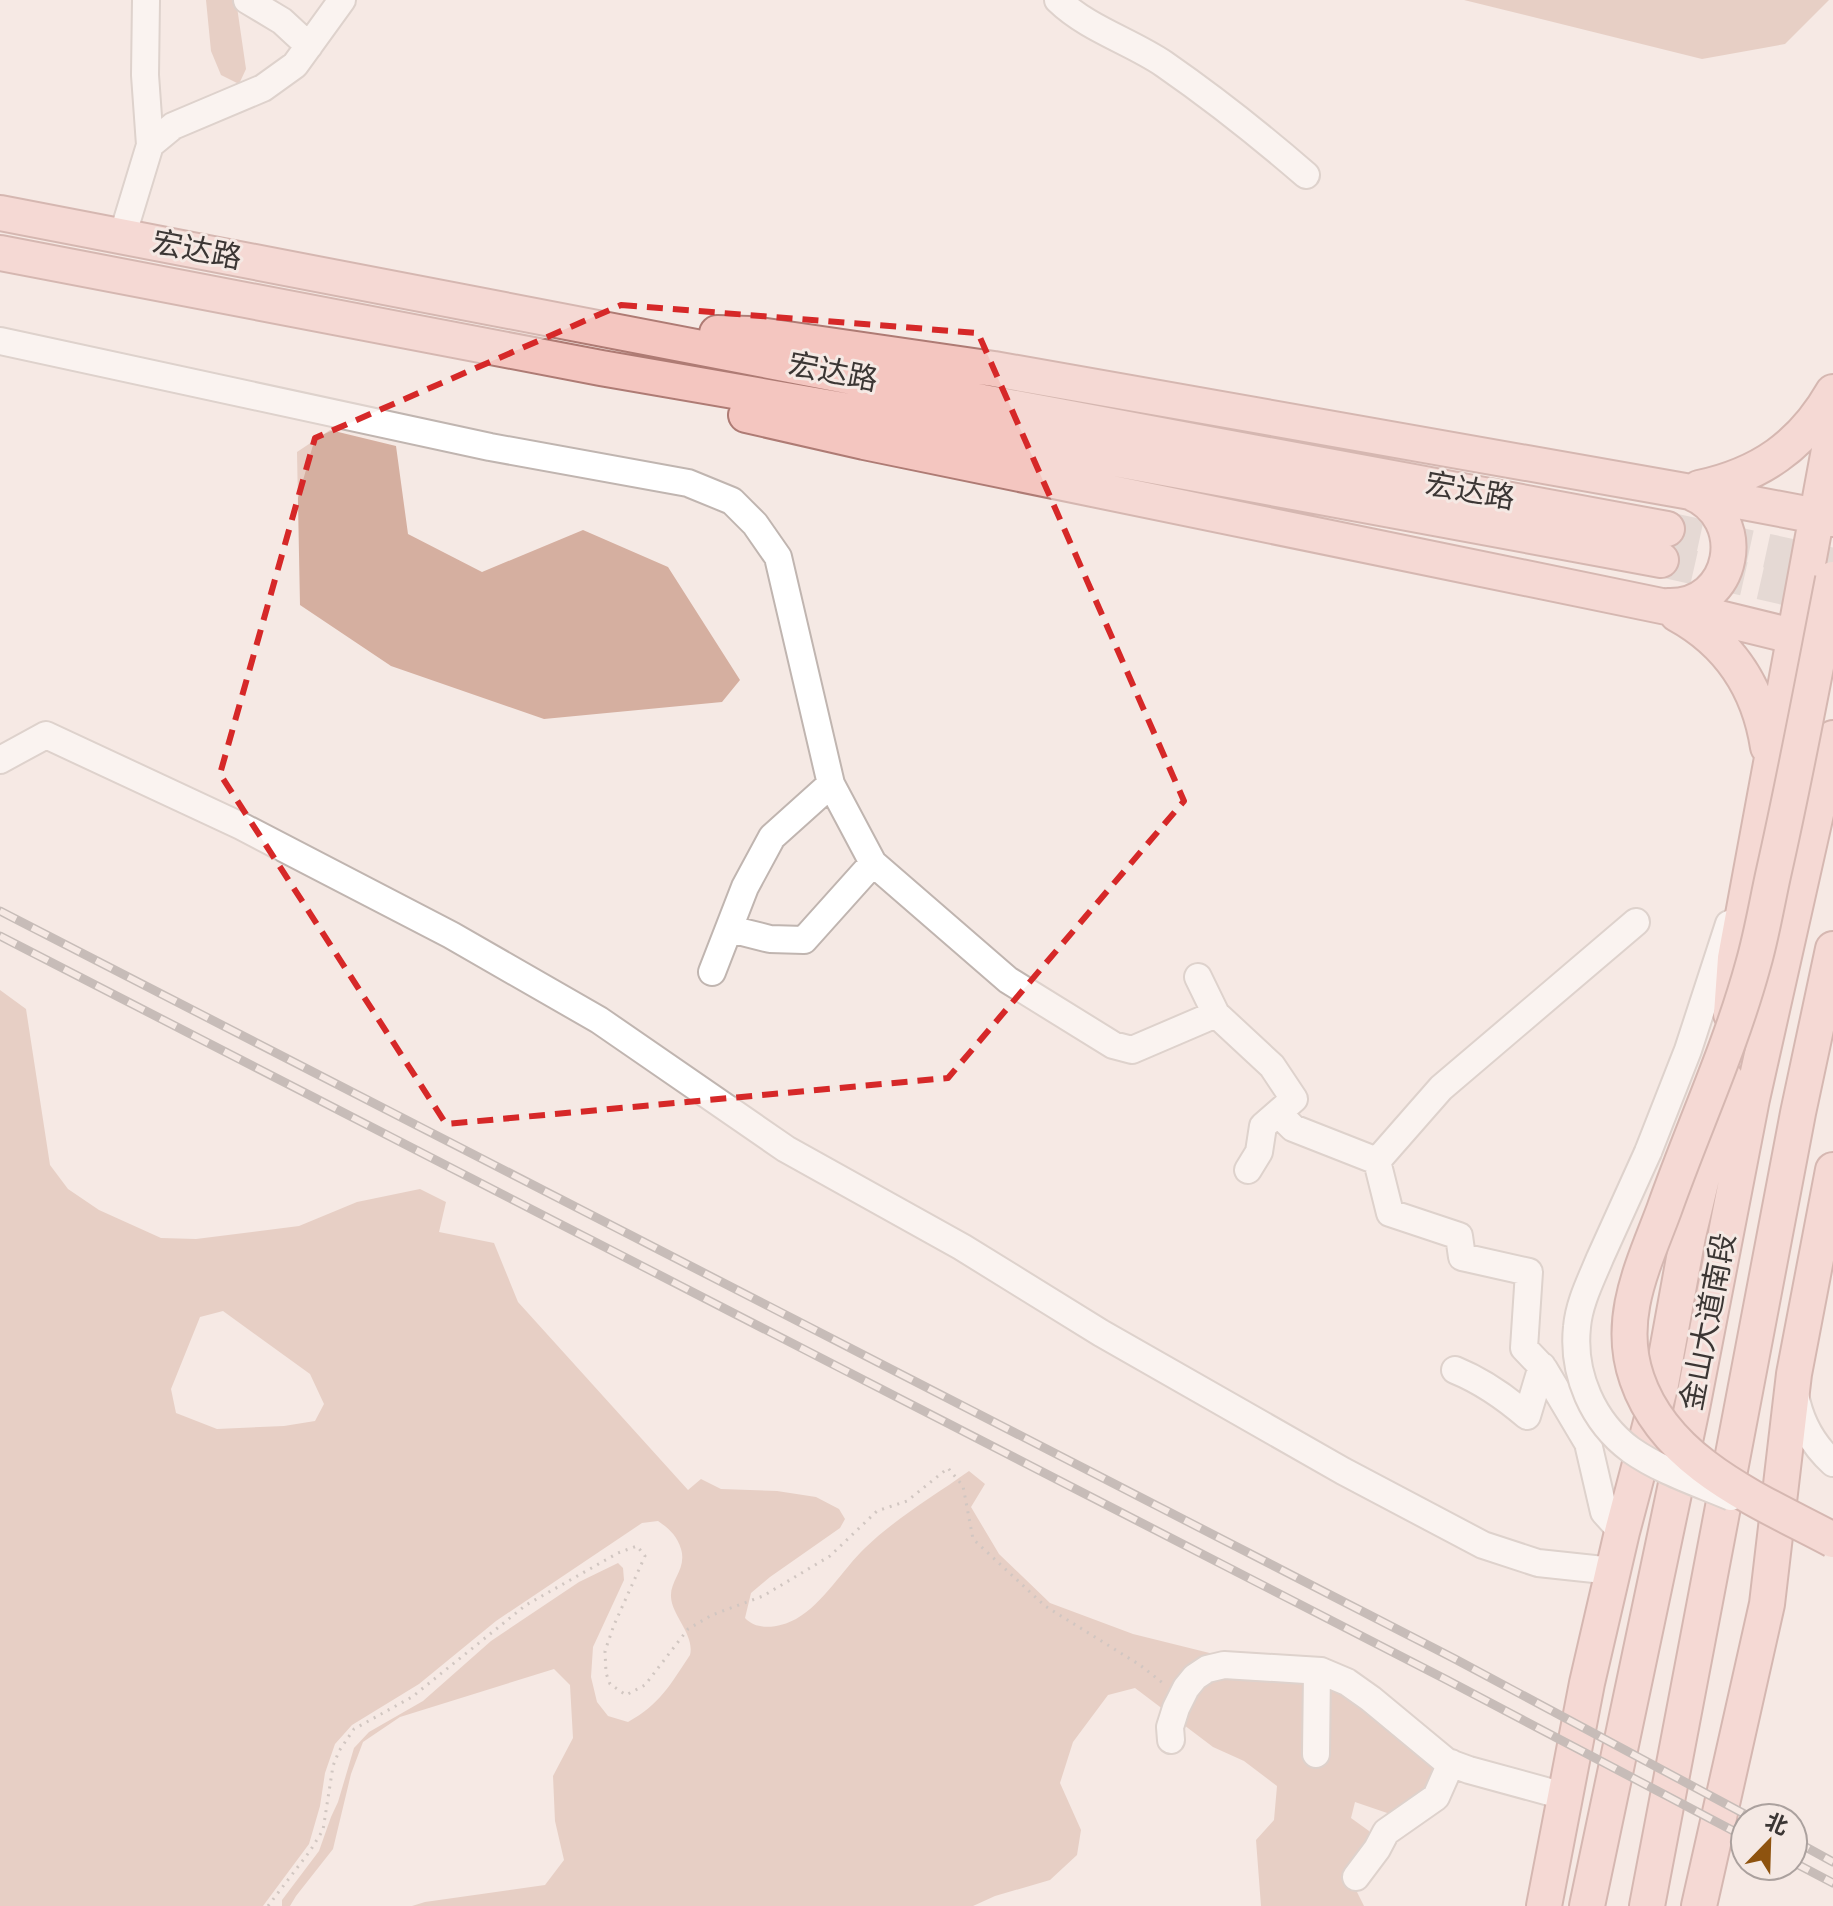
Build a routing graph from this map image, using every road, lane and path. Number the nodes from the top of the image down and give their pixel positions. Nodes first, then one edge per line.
1 (146, 0) edge
2 (247, 0) edge
3 (342, 0) edge
4 (1058, 0) edge
5 (309, 46) junction
6 (150, 145) junction
7 (1306, 175) dead end
8 (0, 213) edge
9 (122, 237) junction
10 (0, 253) edge
11 (611, 330) junction
12 (0, 341) edge
13 (601, 368) junction
14 (1833, 392) edge
15 (1833, 428) edge
16 (1685, 491) junction
17 (1825, 517) edge
18 (1833, 579) edge
19 (1659, 605) junction
20 (1794, 636) junction
21 (1833, 646) edge
22 (1833, 738) edge
23 (0, 760) edge
24 (1769, 769) junction
25 (831, 784) junction
26 (1757, 829) junction
27 (873, 863) junction
28 (1636, 922) dead end
29 (730, 929) junction
30 (1833, 949) edge
31 (712, 972) dead end
32 (1198, 977) dead end
33 (1216, 1014) junction
34 (1278, 1113) junction
35 (1377, 1161) junction
36 (1248, 1170) dead end
37 (1833, 1170) edge
38 (1542, 1366) junction
39 (1455, 1370) dead end
40 (1794, 1374) junction
41 (1833, 1463) edge
42 (1622, 1532) junction
43 (1833, 1541) edge
44 (1613, 1571) junction
45 (1317, 1671) junction
46 (1181, 1699) junction
47 (1171, 1740) dead end
48 (1316, 1754) dead end
49 (1451, 1763) junction
50 (1564, 1796) junction
51 (1356, 1877) dead end
52 (268, 1906) edge
53 (1544, 1906) edge
54 (1587, 1906) edge
55 (1647, 1906) edge
56 (1699, 1906) edge

1 - 6 street
2 - 5 street
3 - 5 street
4 - 7 street
5 - 6 street
6 - 9 street
8 - 9 main road, 宏达路
9 - 11 main road, 宏达路
10 - 13 main road, 宏达路
11 - 13 main road, 宏达路
11 - 16 main road
12 - 25 street
13 - 19 main road
14 - 16 main road
15 - 17 main road
16 - 17 main road
16 - 19 main road
17 - 20 main road
18 - 43 main road, bridge
19 - 20 main road
19 - 24 main road
20 - 21 main road
20 - 24 main road
22 - 54 main road, 金山大道南段
23 - 44 street
24 - 26 main road
25 - 27 street
25 - 29 street
26 - 42 main road
26 - 43 street, bridge
27 - 29 street
27 - 33 street
28 - 35 street
29 - 31 street
30 - 55 main road, 金山大道南段
32 - 33 street
33 - 34 street
34 - 35 street
34 - 36 street
35 - 38 street
37 - 40 main road
38 - 39 street
38 - 42 street
40 - 41 street
40 - 56 main road
42 - 44 main road
44 - 50 main road
45 - 46 street
45 - 48 street
45 - 49 street
46 - 47 street
46 - 52 path
49 - 50 street
49 - 51 street
50 - 53 main road

